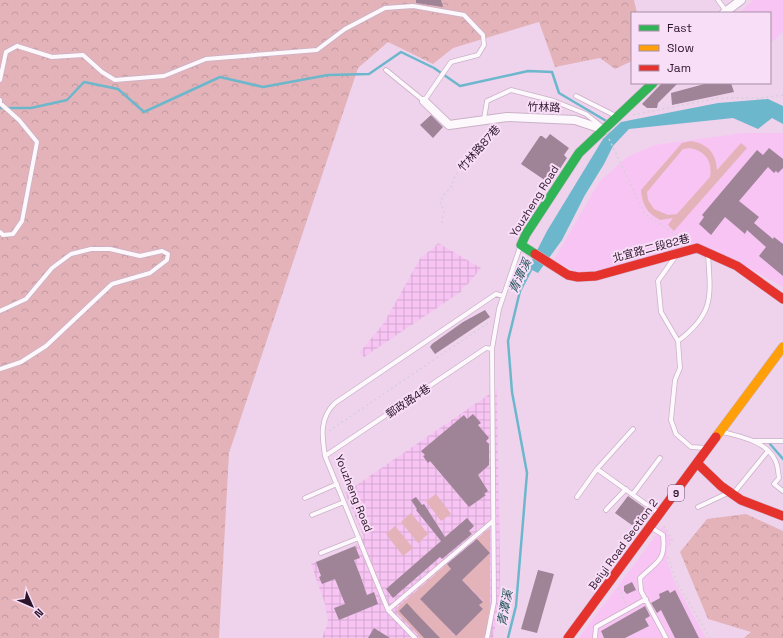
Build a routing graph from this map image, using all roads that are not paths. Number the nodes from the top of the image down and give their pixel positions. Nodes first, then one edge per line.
1 (718, 0) edge
2 (741, 0) edge
3 (725, 12) edge
4 (386, 70) dead end
5 (0, 80) edge
6 (652, 84) edge
7 (576, 96) dead end
8 (424, 101) junction
9 (0, 102) edge
10 (618, 118) junction
11 (484, 119) junction
12 (605, 130) junction
13 (0, 232) edge
14 (520, 245) junction
15 (678, 253) junction
16 (708, 253) junction
17 (503, 296) junction
18 (783, 298) edge
19 (0, 311) edge
20 (678, 341) junction
21 (783, 347) edge
22 (492, 349) junction
23 (0, 369) edge
24 (633, 429) dead end
25 (721, 432) junction
26 (783, 440) edge
27 (755, 442) junction
28 (709, 448) junction
29 (768, 451) junction
30 (325, 456) junction
31 (660, 458) dead end
32 (697, 463) junction
33 (597, 469) junction
34 (337, 484) junction
35 (626, 489) junction
36 (783, 491) edge
37 (633, 494) junction
38 (731, 494) junction
39 (577, 497) dead end
40 (305, 498) dead end
41 (344, 502) junction
42 (698, 507) dead end
43 (606, 510) dead end
44 (660, 514) junction
45 (312, 515) dead end
46 (783, 516) edge
47 (493, 521) junction
48 (650, 527) junction
49 (359, 538) junction
50 (321, 553) dead end
51 (646, 600) junction
52 (388, 610) junction
53 (416, 638) edge
54 (487, 638) edge
55 (568, 638) edge
56 (595, 638) edge
57 (666, 638) edge

1 - 3 lane
2 - 3 street
4 - 8 lane
5 - 8 lane
6 - 10 street
7 - 10 lane
8 - 11 street, 竹林路
9 - 13 lane
10 - 12 street
11 - 12 street, 竹林路
11 - 12 lane
12 - 14 street, Youzheng Road
14 - 15 street, 北宜路二段82巷
14 - 17 lane, Youzheng Road
15 - 16 street, 北宜路二段82巷
15 - 20 lane
16 - 18 street, 北宜路二段82巷
16 - 20 lane
17 - 22 lane, Youzheng Road
17 - 30 lane, Youzheng Road
19 - 23 lane
20 - 28 lane
21 - 25 street, Beiyi Road Section 2 / 9
22 - 30 lane, 郵政路4巷
22 - 47 lane, Youzheng Road
24 - 33 lane
25 - 27 lane
25 - 28 street, Beiyi Road Section 2 / 9
26 - 27 lane
27 - 29 lane
28 - 32 street, Beiyi Road Section 2 / 9
29 - 36 lane
29 - 38 lane
30 - 34 lane, Youzheng Road
31 - 37 lane
32 - 38 street
32 - 44 street, Beiyi Road Section 2 / 9
33 - 35 lane
33 - 39 lane
34 - 40 lane
34 - 41 lane, Youzheng Road
35 - 37 lane
35 - 43 lane
37 - 44 lane
38 - 42 lane
38 - 46 street
41 - 45 lane
41 - 49 lane, Youzheng Road
44 - 48 street, Beiyi Road Section 2 / 9
47 - 52 lane
47 - 54 lane, Youzheng Road
48 - 51 lane
48 - 55 street, Beiyi Road Section 2 / 9
49 - 50 lane
49 - 52 lane, Youzheng Road
51 - 56 lane
51 - 57 lane
52 - 53 lane, Youzheng Road

